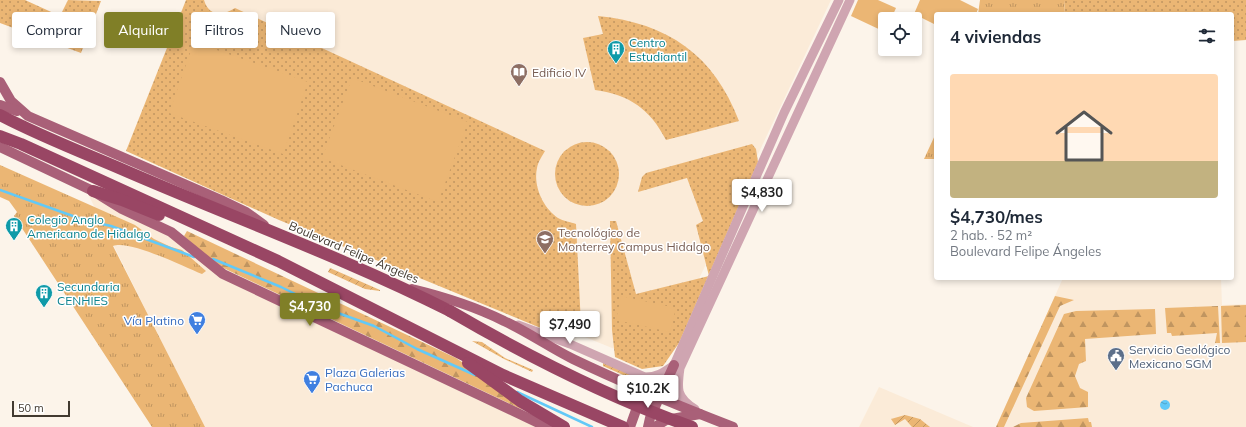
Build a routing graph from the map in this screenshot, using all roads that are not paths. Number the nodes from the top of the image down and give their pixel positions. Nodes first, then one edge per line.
1 (839, 0) edge
2 (850, 0) edge
3 (0, 82) edge
4 (0, 105) edge
5 (0, 115) edge
6 (28, 116) junction
7 (778, 126) junction
8 (789, 129) junction
9 (0, 136) edge
10 (3, 149) edge
11 (92, 191) junction
12 (276, 234) junction
13 (243, 245) junction
14 (723, 251) junction
15 (731, 256) junction
16 (402, 286) junction
17 (504, 321) junction
18 (426, 334) junction
19 (674, 365) junction
20 (638, 388) junction
21 (660, 397) junction
22 (700, 414) junction
23 (714, 420) junction
24 (687, 426) edge
25 (547, 427) edge
26 (564, 427) edge
27 (623, 427) edge
28 (630, 427) edge
29 (648, 427) edge
30 (655, 427) edge
31 (733, 427) edge

1 - 7 street
2 - 8 street
3 - 6 main road
4 - 6 main road
5 - 12 highway, Boulevard Felipe Ángeles
6 - 12 main road
7 - 8 street
7 - 14 street
8 - 15 street
9 - 13 highway
10 - 11 main road
11 - 13 highway
11 - 25 main road
12 - 16 highway, Boulevard Felipe Ángeles
13 - 18 highway
14 - 15 street
14 - 19 street
15 - 23 street
16 - 17 main road
16 - 24 highway, Boulevard Felipe Ángeles, bridge
17 - 19 street
17 - 20 main road
18 - 26 highway
18 - 27 highway
19 - 21 main road
20 - 21 main road
20 - 28 main road
21 - 22 main road
21 - 29 main road
22 - 23 main road
22 - 30 main road
23 - 31 main road

